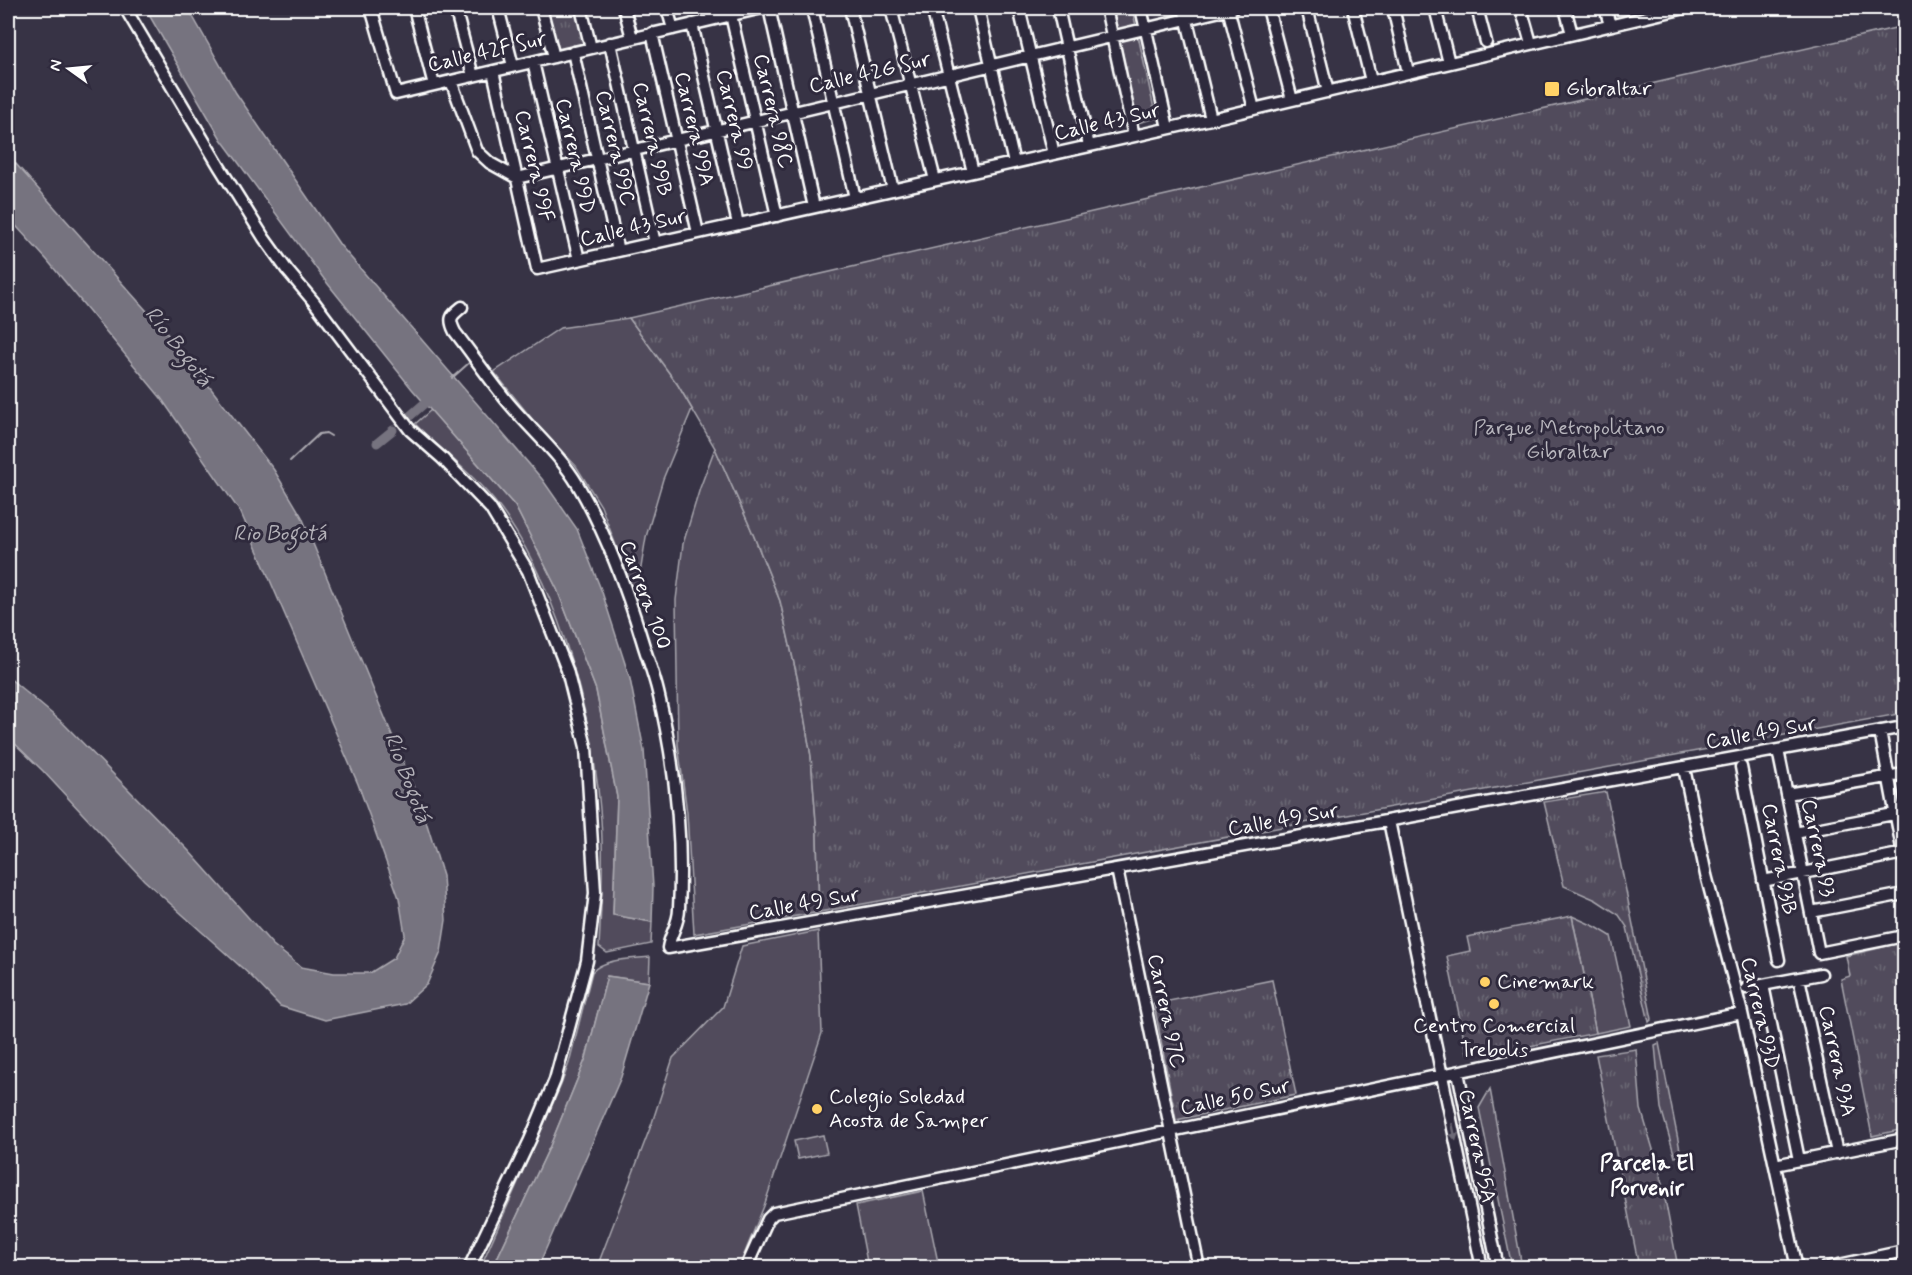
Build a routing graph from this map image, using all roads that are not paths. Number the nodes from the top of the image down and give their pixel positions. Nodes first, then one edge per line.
1 (125, 8) edge
2 (371, 8) edge
3 (414, 8) edge
4 (455, 8) edge
5 (498, 8) edge
6 (541, 8) edge
7 (581, 8) edge
8 (624, 8) edge
9 (668, 8) edge
10 (709, 8) edge
11 (762, 8) edge
12 (769, 8) edge
13 (812, 8) edge
14 (850, 8) edge
15 (891, 8) edge
16 (932, 8) edge
17 (978, 8) edge
18 (1019, 8) edge
19 (1058, 8) edge
20 (1106, 8) edge
21 (1141, 8) edge
22 (1184, 8) edge
23 (1229, 8) edge
24 (1268, 8) edge
25 (1307, 8) edge
26 (1353, 8) edge
27 (1393, 8) edge
28 (1435, 8) edge
29 (1477, 8) edge
30 (1521, 8) edge
31 (1564, 8) edge
32 (1605, 8) edge
33 (1685, 8) edge
34 (749, 9) edge
35 (1650, 11) edge
36 (731, 15) junction
37 (712, 19) junction
38 (1186, 19) junction
39 (692, 24) junction
40 (1610, 25) junction
41 (673, 29) junction
42 (1146, 29) junction
43 (652, 33) junction
44 (1572, 34) junction
45 (1112, 37) junction
46 (632, 38) junction
47 (1486, 42) dead end
48 (610, 43) junction
49 (1531, 43) junction
50 (1067, 47) junction
51 (591, 48) junction
52 (573, 52) junction
53 (1031, 56) junction
54 (554, 57) junction
55 (532, 62) junction
56 (1449, 63) junction
57 (991, 65) junction
58 (513, 66) junction
59 (493, 71) junction
60 (1408, 72) junction
61 (949, 75) junction
62 (473, 76) junction
63 (451, 81) junction
64 (1371, 81) junction
65 (910, 84) junction
66 (434, 85) junction
67 (1328, 92) junction
68 (870, 93) junction
69 (1292, 100) junction
70 (834, 102) junction
71 (1254, 109) junction
72 (793, 111) junction
73 (1211, 119) junction
74 (755, 120) junction
75 (1168, 128) junction
76 (717, 129) junction
77 (1134, 136) junction
78 (676, 139) junction
79 (1089, 146) junction
80 (634, 149) junction
81 (1054, 154) junction
82 (597, 158) junction
83 (1014, 163) junction
84 (557, 168) junction
85 (973, 172) junction
86 (517, 178) junction
87 (935, 180) junction
88 (893, 190) junction
89 (855, 198) junction
90 (814, 207) junction
91 (777, 216) junction
92 (738, 224) junction
93 (698, 233) junction
94 (656, 243) junction
95 (618, 251) junction
96 (579, 260) junction
97 (537, 269) joint
98 (462, 307) dead end
99 (1905, 727) edge
100 (1880, 731) junction
101 (1778, 750) junction
102 (1741, 766) dead end
103 (1684, 768) junction
104 (1905, 774) edge
105 (1889, 776) junction
106 (1787, 794) junction
107 (1900, 813) edge
108 (1389, 821) junction
109 (1795, 832) junction
110 (1904, 856) edge
111 (1117, 869) junction
112 (1803, 873) junction
113 (1763, 880) junction
114 (1905, 894) edge
115 (1811, 912) junction
116 (1905, 936) edge
117 (668, 948) joint
118 (1779, 960) dead end
119 (1821, 974) dead end
120 (1799, 978) junction
121 (1763, 985) junction
122 (1746, 988) dead end
123 (1742, 1013) junction
124 (1458, 1072) junction
125 (1442, 1075) junction
126 (1170, 1130) junction
127 (1905, 1139) edge
128 (1837, 1153) junction
129 (1799, 1160) junction
130 (1775, 1165) junction
131 (1905, 1251) edge
132 (469, 1268) edge
133 (746, 1268) edge
134 (1199, 1268) edge
135 (1482, 1268) edge
136 (1498, 1268) edge
137 (1797, 1268) edge
138 (1826, 1268) edge

1 - 132 street
2 - 66 street, Calle 42F Sur
3 - 66 street
4 - 62 street
5 - 58 street
6 - 54 street
7 - 51 street
8 - 46 street
9 - 41 street
10 - 37 street
11 - 34 street, Calle 42F Sur
12 - 72 street
13 - 70 street
14 - 68 street
15 - 65 street
16 - 61 street
17 - 57 street
18 - 53 street
19 - 50 street
20 - 45 street
21 - 42 street
22 - 38 street
23 - 38 street, Calle 42G Sur
23 - 71 street
24 - 69 street
25 - 67 street
26 - 64 street
27 - 60 street
28 - 56 street
29 - 47 street
30 - 49 street
31 - 44 street
32 - 40 street
33 - 35 street, Calle 43 Sur
34 - 36 street, Calle 42F Sur
35 - 40 street, Calle 43 Sur
36 - 37 street, Calle 42F Sur
36 - 74 street, Carrera 98C
37 - 39 street, Calle 42F Sur
38 - 42 street, Calle 42G Sur
38 - 73 street
39 - 41 street, Calle 42F Sur
39 - 76 street, Carrera 99
40 - 44 street, Calle 43 Sur
41 - 43 street, Calle 42F Sur
42 - 45 street, Calle 42G Sur
42 - 75 street
43 - 46 street, Calle 42F Sur
43 - 78 street, Carrera 99A
44 - 49 street, Calle 43 Sur
45 - 50 street, Calle 42G Sur
45 - 77 street
46 - 48 street, Calle 42F Sur
48 - 51 street, Calle 42F Sur
48 - 80 street, Carrera 99B
49 - 56 street, Calle 43 Sur
50 - 53 street, Calle 42G Sur
50 - 79 street
51 - 52 street, Calle 42F Sur
52 - 54 street, Calle 42F Sur
52 - 82 street, Carrera 99C
53 - 57 street, Calle 42G Sur
53 - 81 street
54 - 55 street, Calle 42F Sur
55 - 58 street, Calle 42F Sur
55 - 84 street, Carrera 99D
56 - 60 street, Calle 43 Sur
57 - 61 street, Calle 42G Sur
57 - 83 street
58 - 59 street, Calle 42F Sur
59 - 62 street, Calle 42F Sur
59 - 86 street, Carrera 99F
60 - 64 street, Calle 43 Sur
61 - 65 street, Calle 42G Sur
61 - 85 street
62 - 63 street, Calle 42F Sur
63 - 66 street, Calle 42F Sur
63 - 86 street
64 - 67 street, Calle 43 Sur
65 - 68 street, Calle 42G Sur
65 - 87 street
67 - 69 street, Calle 43 Sur
68 - 70 street, Calle 42G Sur
68 - 88 street
69 - 71 street, Calle 43 Sur
70 - 72 street, Calle 42G Sur
70 - 89 street
71 - 73 street, Calle 43 Sur
72 - 74 street, Calle 42G Sur
72 - 90 street
73 - 75 street, Calle 43 Sur
74 - 76 street, Calle 42G Sur
74 - 91 street, Carrera 98C
75 - 77 street, Calle 43 Sur
76 - 78 street, Calle 42G Sur
76 - 92 street, Carrera 99
77 - 79 street, Calle 43 Sur
78 - 80 street, Calle 42G Sur
78 - 93 street, Carrera 99A
79 - 81 street, Calle 43 Sur
80 - 82 street, Calle 42G Sur
80 - 94 street, Carrera 99B
81 - 83 street, Calle 43 Sur
82 - 84 street, Calle 42G Sur
82 - 95 street, Carrera 99C
83 - 85 street, Calle 43 Sur
84 - 86 street, Calle 42G Sur
84 - 96 street, Carrera 99D
85 - 87 street, Calle 43 Sur
86 - 97 street, Carrera 99F
87 - 88 street, Calle 43 Sur
88 - 89 street, Calle 43 Sur
89 - 90 street, Calle 43 Sur
90 - 91 street, Calle 43 Sur
91 - 92 street, Calle 43 Sur
92 - 93 street, Calle 43 Sur
93 - 94 street, Calle 43 Sur
94 - 95 street, Calle 43 Sur
95 - 96 street, Calle 43 Sur
96 - 97 street, Calle 43 Sur
98 - 117 street, Carrera 100
99 - 100 street, Calle 49 Sur
100 - 101 street, Calle 49 Sur
100 - 105 street
101 - 103 street, Calle 49 Sur
101 - 106 street, Carrera 93
102 - 113 street, Carrera 93B
103 - 108 street, Calle 49 Sur
103 - 123 street, Carrera 93D
104 - 105 street
105 - 106 street
105 - 107 street
106 - 109 street, Carrera 93
107 - 109 street
107 - 110 street
108 - 111 street, Calle 49 Sur
108 - 125 street, Carrera 95A
109 - 112 street, Carrera 93
110 - 112 street
111 - 117 street, Calle 49 Sur
111 - 126 street, Carrera 97C
112 - 113 street
112 - 115 street, Carrera 93
113 - 118 street, Carrera 93B
114 - 115 street
115 - 116 street, Carrera 93
119 - 120 street
120 - 121 street
120 - 128 street, Carrera 93A
121 - 122 street
121 - 129 street
123 - 124 street, Calle 50 Sur
123 - 130 street, Carrera 93D
124 - 125 street, Calle 50 Sur
124 - 136 street, Carrera 95A
125 - 126 street, Calle 50 Sur
125 -> 135 street, Carrera 95A
126 - 133 street, Calle 50 Sur
126 - 134 street, Carrera 97C
127 - 128 street
128 - 129 street
129 - 130 street
130 - 137 street, Carrera 93D
131 - 138 street

